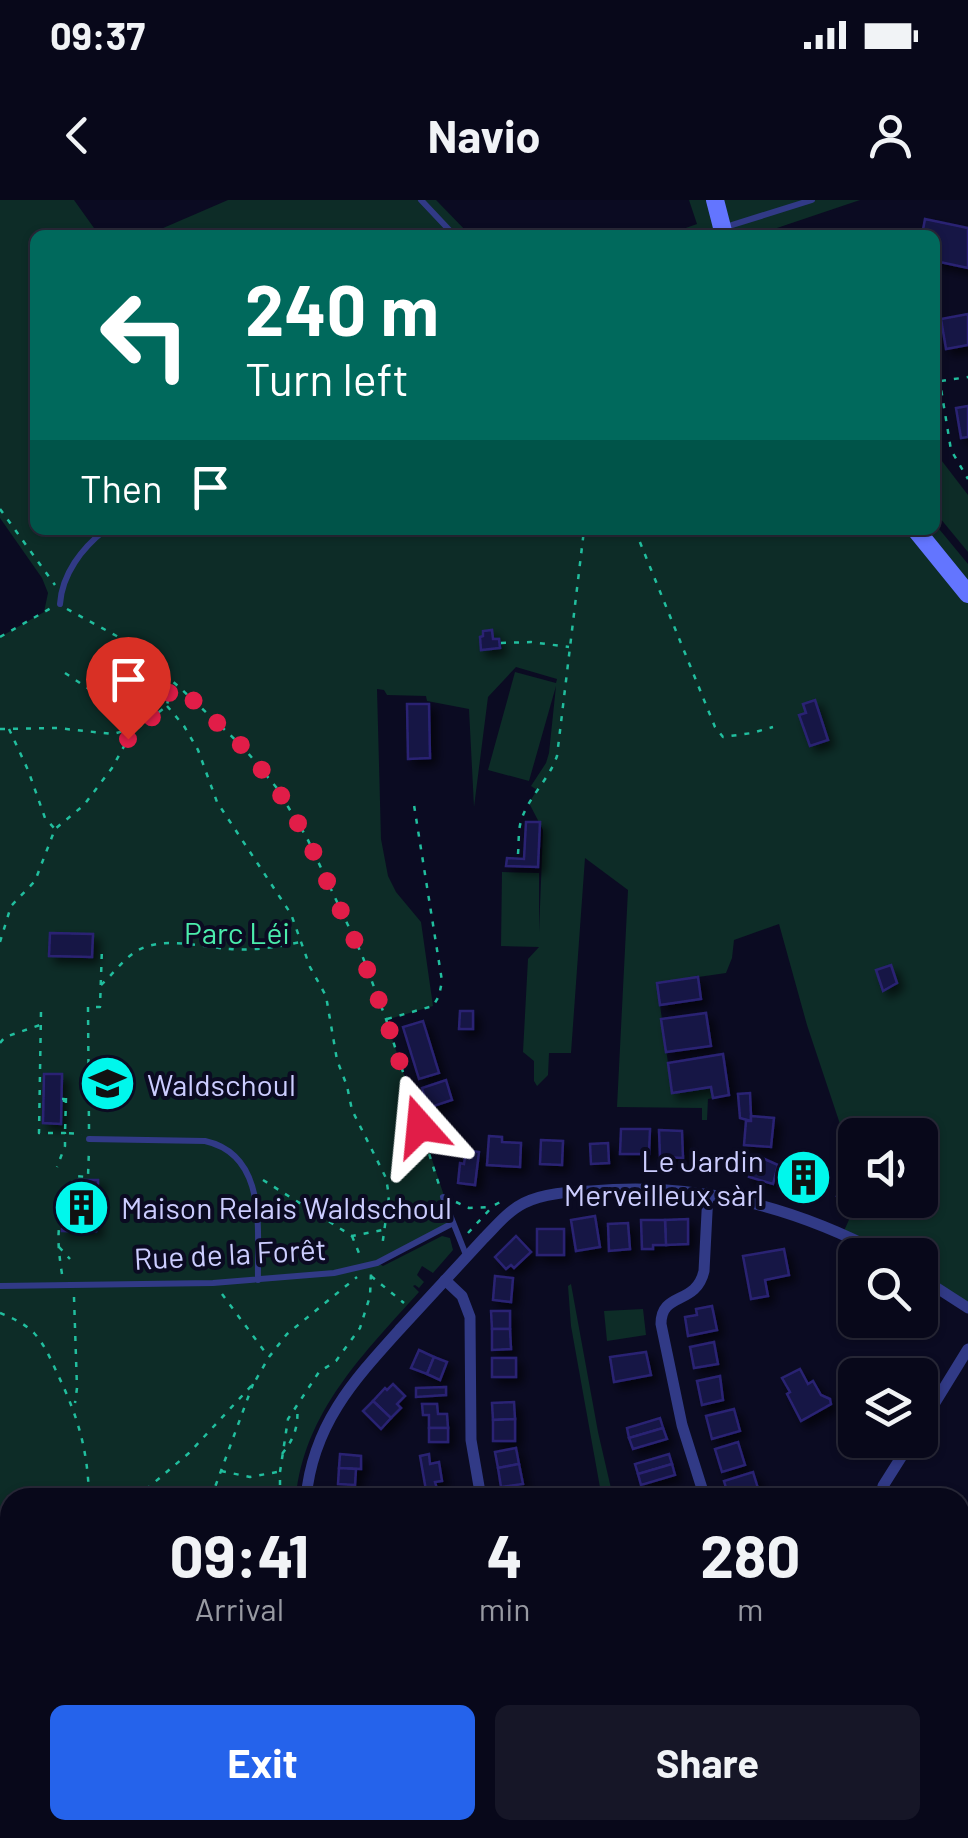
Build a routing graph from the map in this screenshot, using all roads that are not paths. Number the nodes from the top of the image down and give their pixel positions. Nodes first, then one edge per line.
1 (421, 200) edge
2 (715, 200) edge
3 (812, 200) edge
4 (449, 230) edge
5 (722, 230) edge
6 (729, 230) edge
7 (99, 535) edge
8 (920, 535) edge
9 (968, 594) edge
10 (60, 604) road end
11 (89, 1138) road end
12 (708, 1193) junction
13 (443, 1197) road end
14 (453, 1224) junction
15 (853, 1238) edge
16 (466, 1256) junction
17 (258, 1280) junction
18 (445, 1280) junction
19 (0, 1286) edge
20 (938, 1288) edge
21 (968, 1308) edge
22 (968, 1349) edge
23 (938, 1398) edge
24 (901, 1458) edge
25 (308, 1488) edge
26 (479, 1488) edge
27 (702, 1488) edge
28 (882, 1488) edge

1 - 4 lane
2 - 5 main road
3 - 6 lane
7 - 10 lane
8 - 9 main road
11 - 17 lane
12 - 15 street
12 - 16 street
12 - 27 street
13 - 14 lane
14 - 16 lane
14 - 17 lane, Rue de la Forêt
16 - 18 street
17 - 19 lane, Rue de la Forêt
18 - 25 street
18 - 26 street
20 - 21 street
22 - 23 street
24 - 28 street

